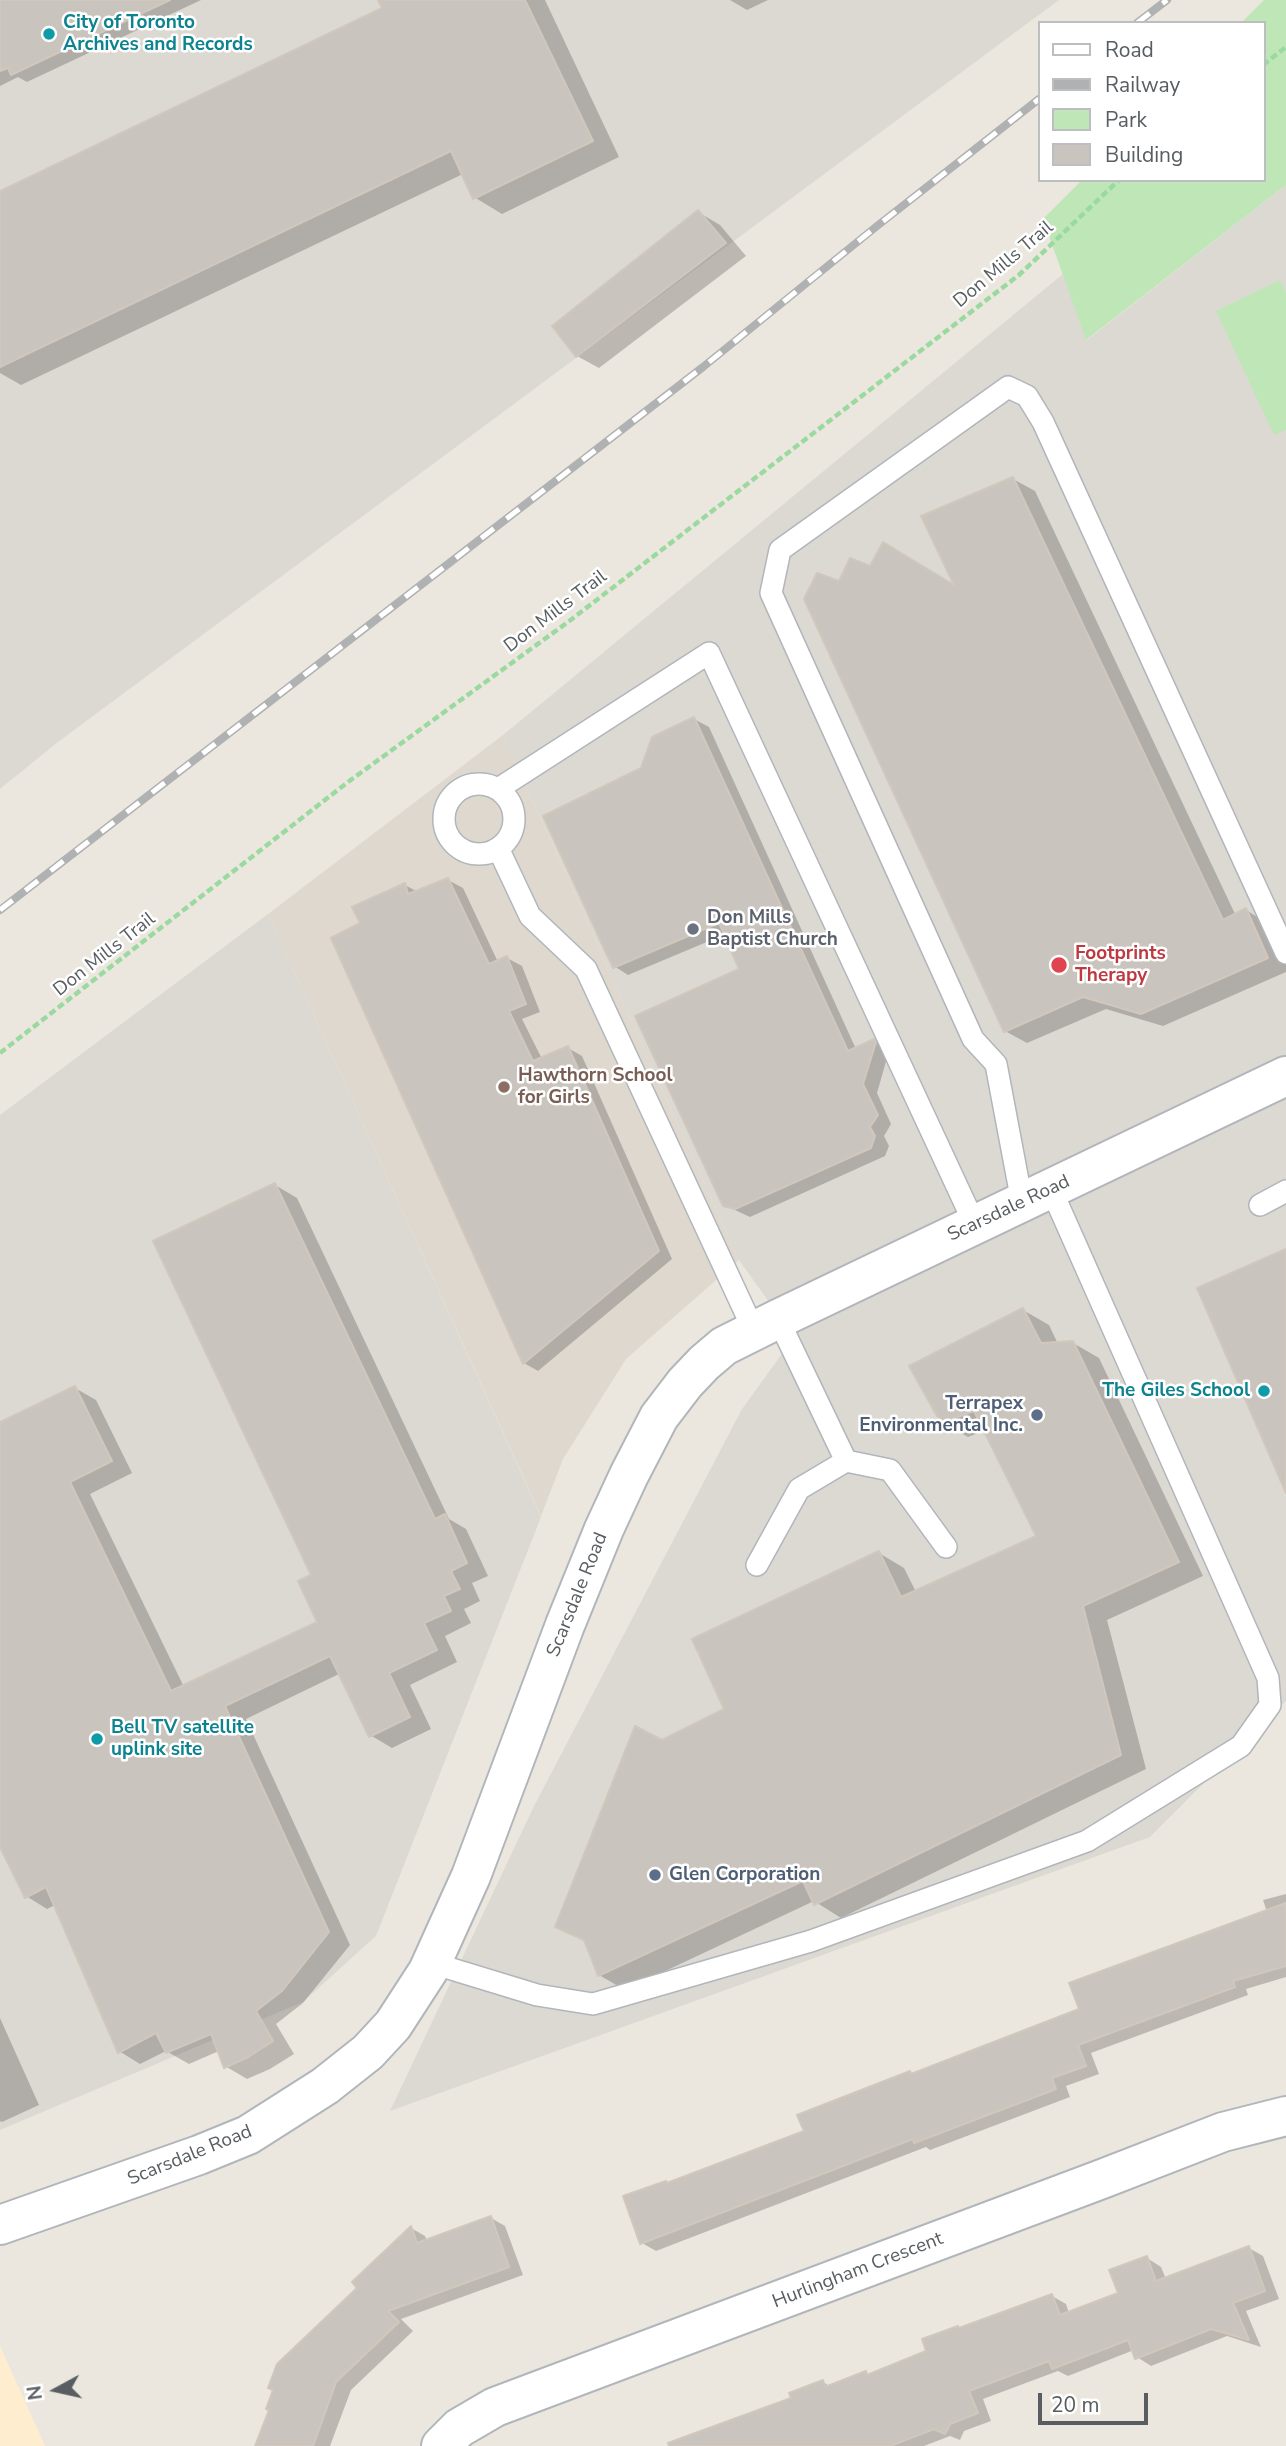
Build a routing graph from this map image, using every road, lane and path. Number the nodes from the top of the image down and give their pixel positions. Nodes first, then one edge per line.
1 (1286, 47) edge
2 (1265, 63) edge
3 (1117, 182) edge
4 (498, 789) junction
5 (498, 848) junction
6 (1286, 953) edge
7 (0, 1053) edge
8 (1286, 1076) edge
9 (1286, 1191) edge
10 (1037, 1195) junction
11 (1260, 1205) dead end
12 (975, 1225) junction
13 (766, 1325) junction
14 (846, 1461) junction
15 (946, 1547) dead end
16 (757, 1565) dead end
17 (432, 1962) junction
18 (1286, 2116) edge
19 (0, 2225) edge
20 (441, 2446) edge

1 - 2 path
3 - 7 path, Don Mills Trail
4 - 5 lane
4 - 5 lane
4 - 12 lane
5 - 13 lane
6 - 10 lane
8 - 10 street, Scarsdale Road
9 - 11 lane
10 - 12 street, Scarsdale Road
10 - 17 lane
12 - 13 street, Scarsdale Road
13 - 14 lane
13 - 17 street, Scarsdale Road
14 - 15 lane
14 - 16 lane
17 - 19 street, Scarsdale Road
18 - 20 street, Hurlingham Crescent

